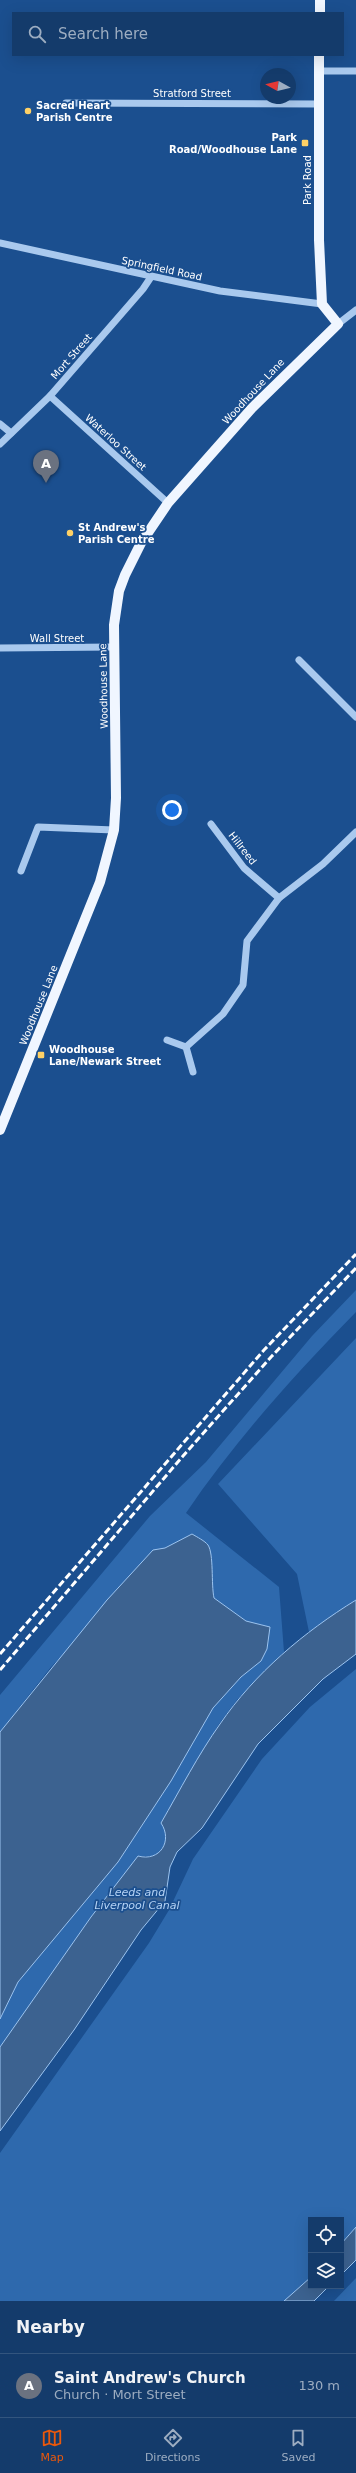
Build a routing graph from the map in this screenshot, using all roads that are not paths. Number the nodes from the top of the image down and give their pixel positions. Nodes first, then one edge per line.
1 (320, 0) edge
2 (320, 12) edge
3 (319, 56) edge
4 (319, 71) junction
5 (356, 71) edge
6 (66, 103) dead end
7 (318, 104) junction
8 (0, 243) edge
9 (151, 277) junction
10 (322, 304) junction
11 (356, 310) edge
12 (338, 324) junction
13 (50, 396) junction
14 (0, 424) edge
15 (11, 433) junction
16 (0, 444) edge
17 (168, 503) junction
18 (114, 647) junction
19 (0, 648) edge
20 (299, 660) dead end
21 (356, 717) edge
22 (211, 824) dead end
23 (114, 830) junction
24 (356, 832) edge
25 (21, 871) dead end
26 (279, 898) junction
27 (167, 1040) dead end
28 (186, 1047) junction
29 (193, 1072) dead end
30 (1, 1124) edge

1 - 2 main road
3 - 4 main road, Park Road
4 - 5 street
4 - 7 main road, Park Road
6 - 7 street, Stratford Street
7 - 10 main road, Park Road
8 - 9 street, Springfield Road
9 - 10 street, Springfield Road
9 - 13 street, Mort Street
10 - 12 main road
11 - 12 street, Woodhouse Lane
12 - 17 main road, Woodhouse Lane
13 - 15 street, Mort Street
13 - 17 street, Waterloo Street
14 - 15 street
15 - 16 street, Mort Street
17 - 18 main road, Woodhouse Lane
18 - 19 street, Wall Street
18 - 23 main road, Woodhouse Lane
20 - 21 street
22 - 26 street, Hillreed
23 - 25 street
23 - 30 main road, Woodhouse Lane
24 - 26 street
26 - 28 street
27 - 28 street
28 - 29 street

